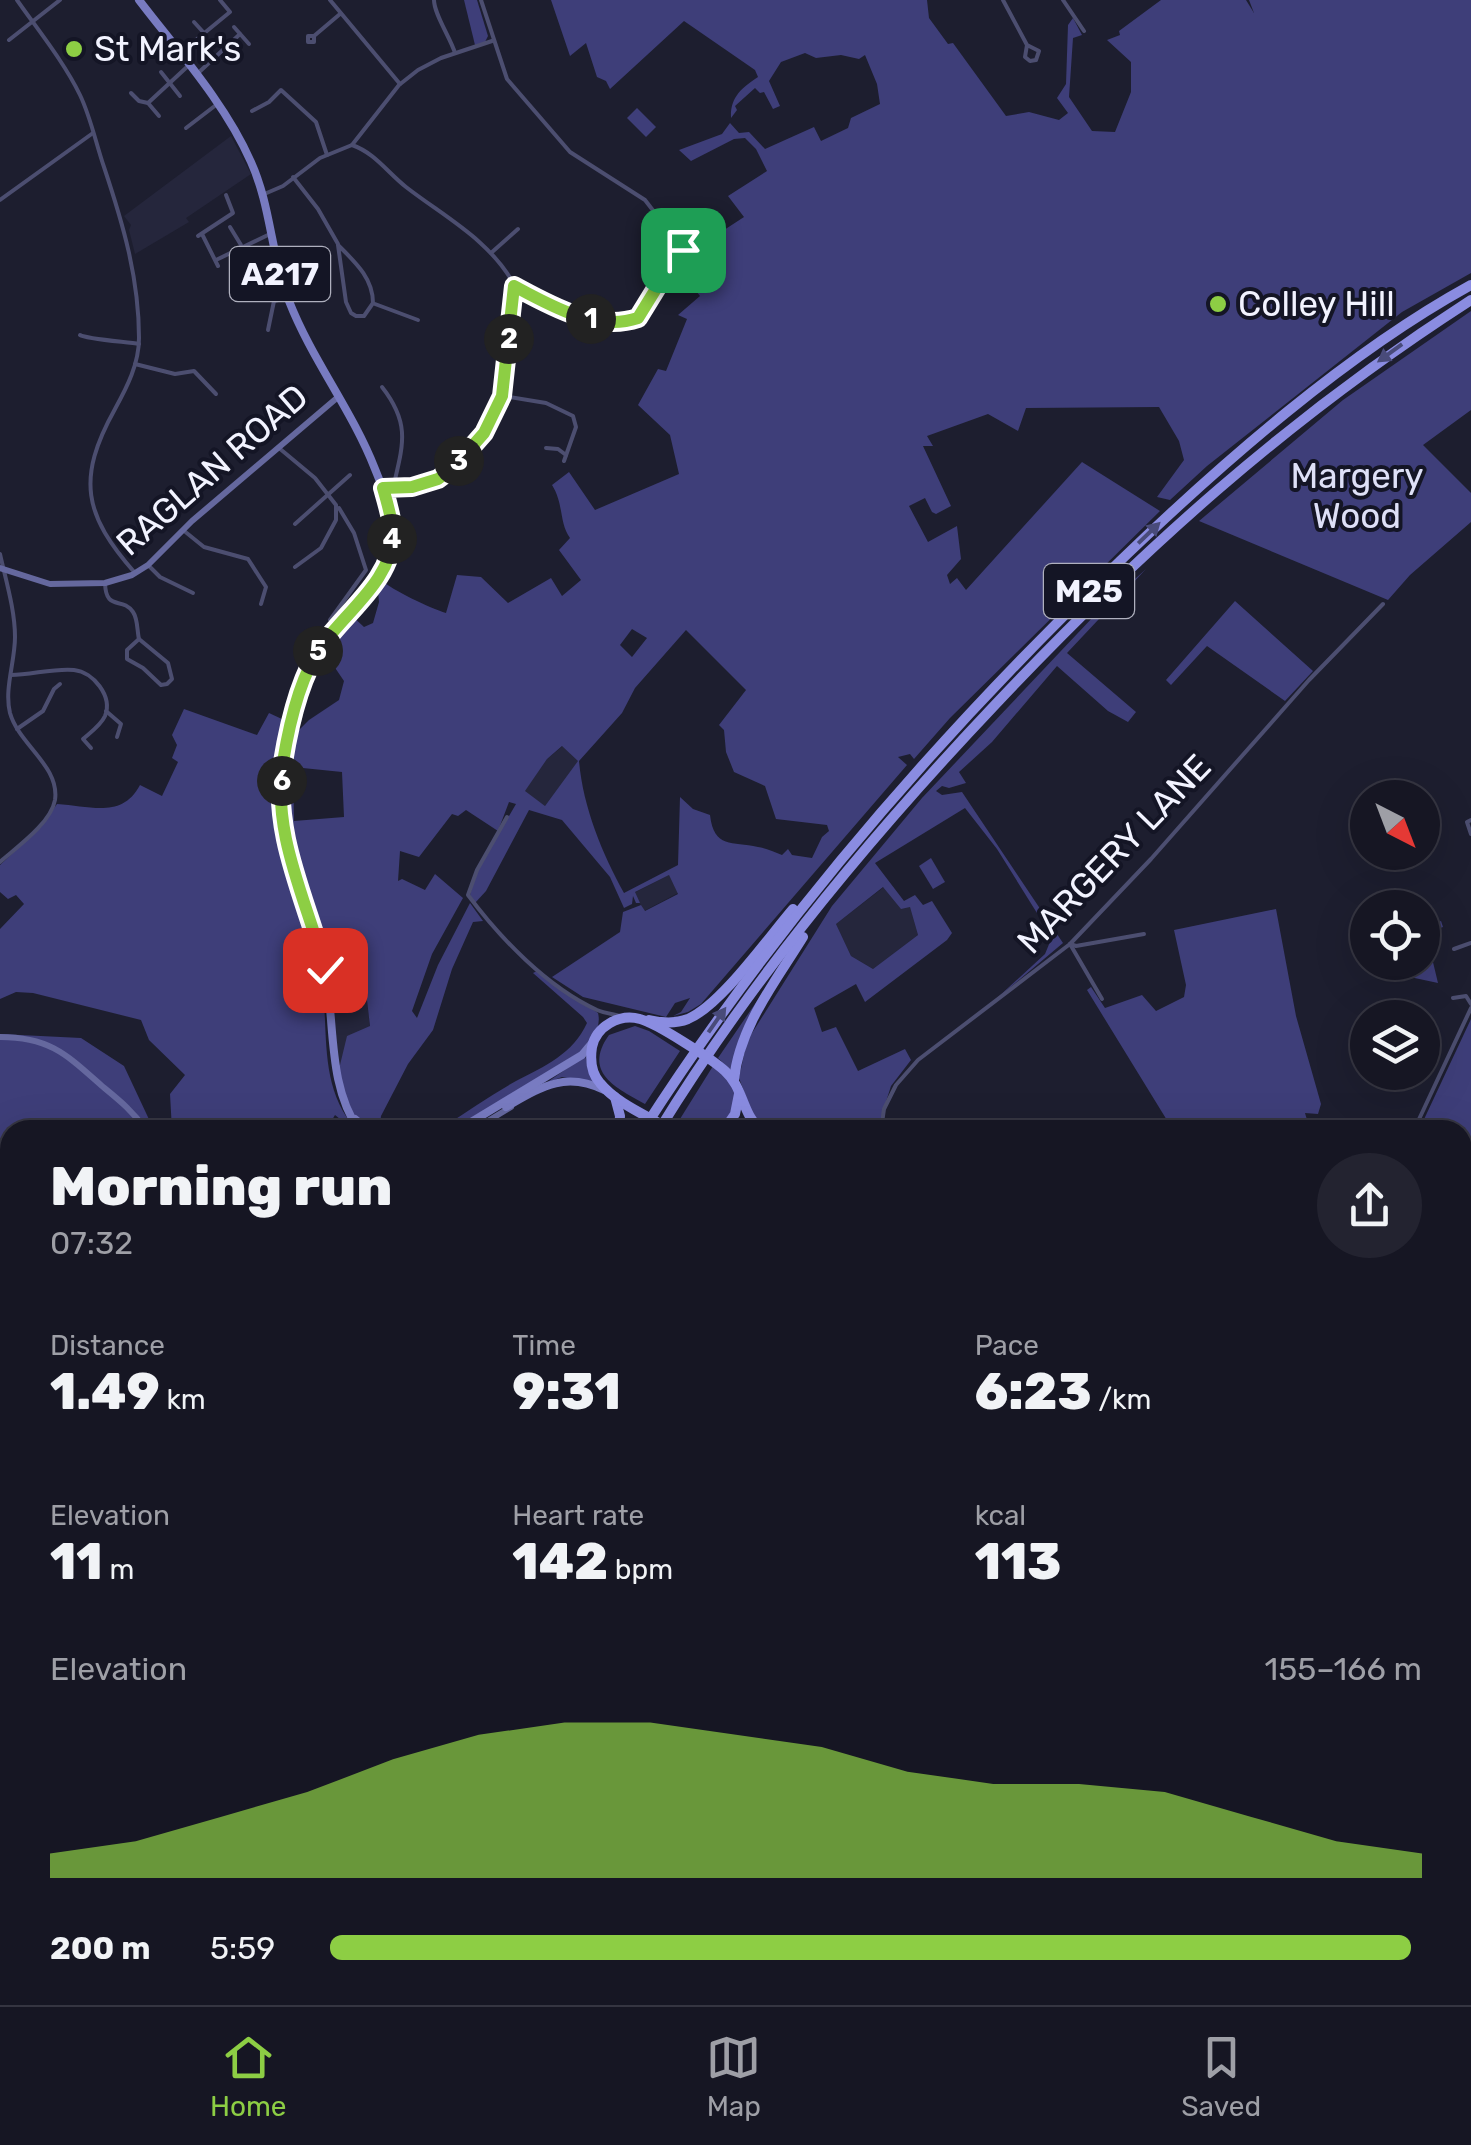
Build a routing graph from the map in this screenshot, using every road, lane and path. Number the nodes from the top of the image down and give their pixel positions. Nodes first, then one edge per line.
1 (17, 0) edge
2 (60, 0) edge
3 (139, 0) edge
4 (220, 0) edge
5 (330, 0) edge
6 (434, 0) edge
7 (481, 0) edge
8 (1003, 0) edge
9 (1063, 0) edge
10 (342, 13) junction
11 (32, 22) junction
12 (194, 22) dead end
13 (234, 27) dead end
14 (1084, 30) dead end
15 (205, 34) junction
16 (240, 34) junction
17 (314, 36) dead end
18 (9, 40) dead end
19 (492, 41) junction
20 (249, 44) dead end
21 (1026, 46) dead end
22 (456, 53) junction
23 (180, 54) junction
24 (188, 66) junction
25 (160, 72) dead end
26 (196, 76) junction
27 (171, 84) junction
28 (400, 84) junction
29 (132, 93) dead end
30 (180, 96) dead end
31 (148, 103) junction
32 (216, 104) junction
33 (252, 111) dead end
34 (159, 116) dead end
35 (186, 128) dead end
36 (93, 133) junction
37 (352, 145) junction
38 (326, 155) junction
39 (293, 177) junction
40 (226, 195) dead end
41 (262, 195) junction
42 (0, 200) edge
43 (230, 228) dead end
44 (518, 229) dead end
45 (270, 234) junction
46 (240, 245) junction
47 (338, 245) junction
48 (491, 253) junction
49 (278, 269) junction
50 (1471, 285) edge
51 (514, 286) junction
52 (288, 298) junction
53 (274, 300) junction
54 (1471, 300) edge
55 (373, 303) junction
56 (418, 320) dead end
57 (268, 330) dead end
58 (80, 336) dead end
59 (139, 344) junction
60 (135, 364) junction
61 (382, 387) dead end
62 (216, 394) dead end
63 (502, 396) junction
64 (338, 397) junction
65 (278, 448) junction
66 (546, 448) dead end
67 (350, 475) dead end
68 (388, 488) junction
69 (328, 494) junction
70 (336, 504) junction
71 (296, 524) dead end
72 (184, 530) junction
73 (0, 554) edge
74 (148, 565) junction
75 (294, 567) dead end
76 (2, 568) edge
77 (136, 573) junction
78 (104, 583) junction
79 (194, 593) dead end
80 (261, 604) dead end
81 (1383, 604) dead end
82 (330, 620) dead end
83 (139, 639) junction
84 (11, 675) junction
85 (60, 684) dead end
86 (106, 711) junction
87 (17, 729) junction
88 (117, 737) dead end
89 (91, 748) dead end
90 (507, 817) dead end
91 (1469, 821) edge
92 (1471, 834) edge
93 (0, 862) edge
94 (825, 889) junction
95 (1144, 934) dead end
96 (1471, 943) edge
97 (1070, 944) junction
98 (1454, 949) dead end
99 (1102, 998) dead end
100 (1453, 998) dead end
101 (1471, 1006) edge
102 (599, 1011) junction
103 (624, 1018) junction
104 (643, 1020) junction
105 (603, 1028) junction
106 (0, 1037) edge
107 (594, 1040) junction
108 (734, 1080) junction
109 (739, 1093) junction
110 (612, 1094) junction
111 (352, 1117) junction
112 (139, 1120) edge
113 (354, 1120) edge
114 (356, 1120) edge
115 (475, 1120) edge
116 (488, 1120) edge
117 (619, 1120) edge
118 (650, 1120) edge
119 (655, 1120) edge
120 (667, 1120) edge
121 (731, 1120) edge
122 (752, 1120) edge
123 (882, 1120) edge
124 (1419, 1120) edge

1 - 11 street
2 - 11 street
3 - 23 main road, A217
4 - 15 street
5 - 10 street
6 - 22 street
7 - 19 street
8 - 21 street
9 - 14 street
10 - 17 street
10 - 28 street
11 - 18 street
11 - 36 street
12 - 15 street
13 - 16 street
15 - 23 street
16 - 20 street
16 - 26 street
19 - 22 street
19 - 51 street
22 - 28 street
23 - 24 main road, A217
24 - 26 main road, A217
24 - 27 street
25 - 27 street
26 - 32 main road, A217
27 - 30 street
27 - 31 street
28 - 37 street
29 - 31 street
31 - 34 street
32 - 35 street
32 - 41 main road, A217
33 - 38 street
36 - 42 street
36 - 59 street
37 - 38 street
37 - 48 street
38 - 39 street
39 - 41 street
39 - 47 street
40 - 46 street
41 - 45 main road, A217
43 - 46 street
44 - 48 street
45 - 46 street
45 - 49 main road, A217
47 - 55 street
47 - 55 street
48 - 51 street
49 - 52 main road, A217
49 - 53 street
94 -> 50 highway, M25
51 - 63 street
52 - 53 street
52 - 64 main road, A217
53 - 57 street
54 -> 94 highway, M25
55 - 56 street
58 - 59 street
59 - 60 street
60 - 62 street
60 - 77 street
61 - 68 street
63 - 66 street
63 - 68 street
64 - 65 street, RAGLAN ROAD
64 - 68 main road, A217
65 - 69 street
65 - 72 street, RAGLAN ROAD
67 - 69 street
68 - 111 main road, A217
69 - 70 street
69 - 71 street
70 - 75 street
70 - 82 street
72 - 74 street, RAGLAN ROAD
72 - 80 street
73 - 76 street
74 - 77 street, RAGLAN ROAD
74 - 79 street
76 - 78 street, RAGLAN ROAD
76 - 84 street
77 - 78 street, RAGLAN ROAD
78 - 83 street
81 - 97 street, MARGERY LANE
83 - 83 street
84 - 86 street
84 - 87 street
85 - 87 street
86 - 88 street
86 - 89 street
87 - 93 street
90 - 102 street
91 - 92 street
94 - 104 highway, M25
94 - 108 highway, M25
118 -> 94 highway, M25
94 - 120 highway, M25
95 - 97 street
96 - 98 street
97 - 99 street
97 - 123 street, MARGERY LANE
100 - 101 street
101 - 124 street
102 - 103 street
102 - 105 street
103 - 104 highway
103 - 105 highway
104 - 108 highway
105 - 107 highway
106 - 112 street
107 - 110 highway
107 - 115 main road
108 - 109 highway
109 - 121 highway
109 - 122 highway
110 - 116 main road
110 - 117 highway
110 - 119 highway
111 - 113 main road, A217
111 - 114 main road

